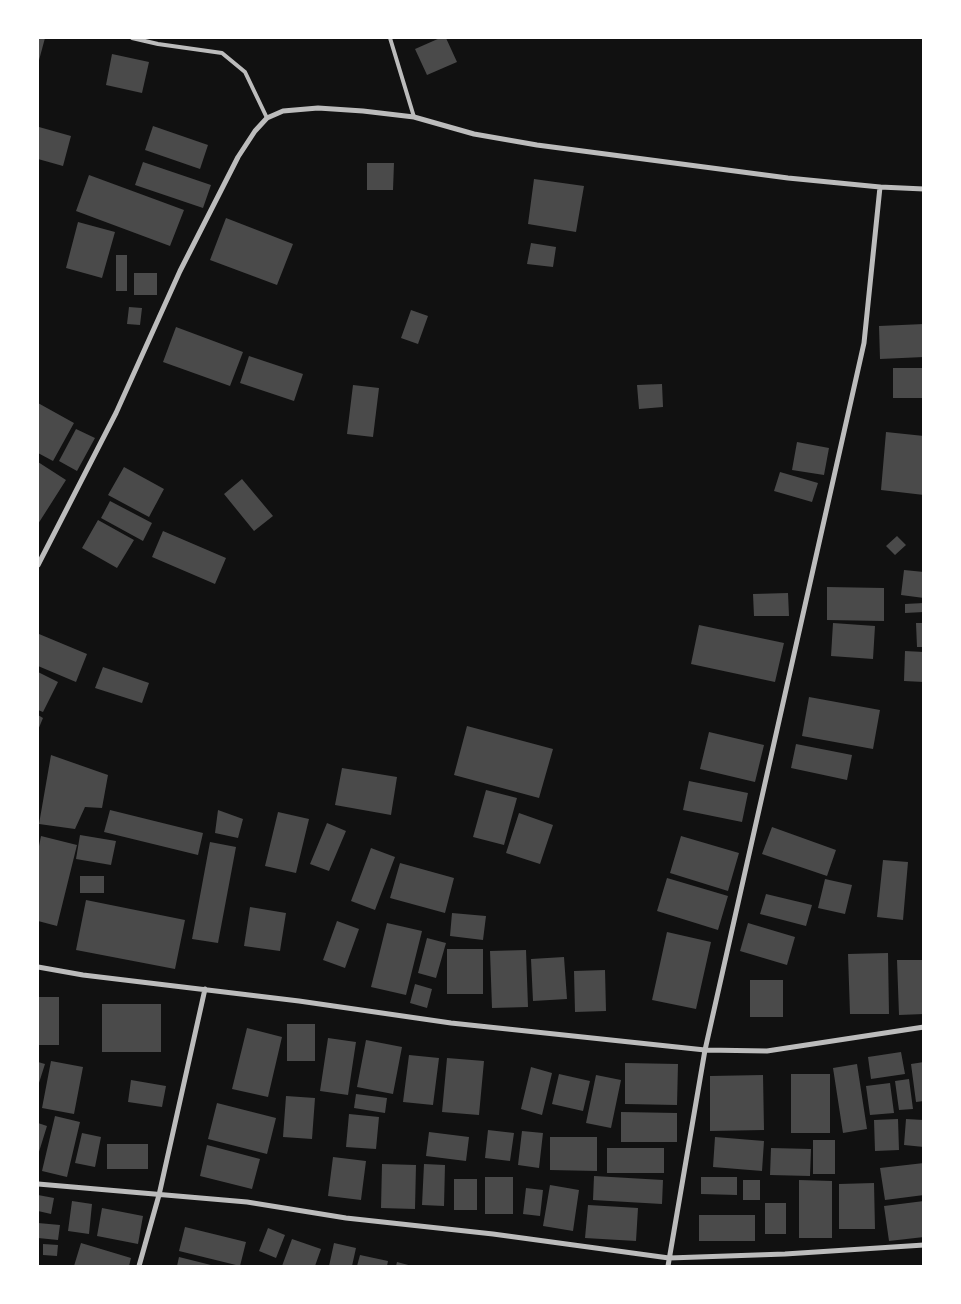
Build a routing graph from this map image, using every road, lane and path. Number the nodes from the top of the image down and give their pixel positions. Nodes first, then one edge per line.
1 (132, 38) edge
2 (390, 38) edge
3 (414, 117) junction
4 (267, 118) junction
5 (880, 187) junction
6 (924, 189) edge
7 (38, 565) edge
8 (38, 967) edge
9 (205, 989) junction
10 (924, 1027) edge
11 (705, 1050) junction
12 (38, 1184) edge
13 (159, 1195) junction
14 (924, 1245) edge
15 (669, 1258) junction
16 (139, 1266) edge
17 (668, 1266) edge

1 - 4 lane
2 - 3 lane
3 - 4 street
3 - 5 street
4 - 7 street
5 - 6 street
5 - 11 street
8 - 9 street
9 - 11 street
9 - 13 street
10 - 11 street
11 - 15 street
12 - 13 street
13 - 15 street
13 - 16 street
14 - 15 street
15 - 17 street

